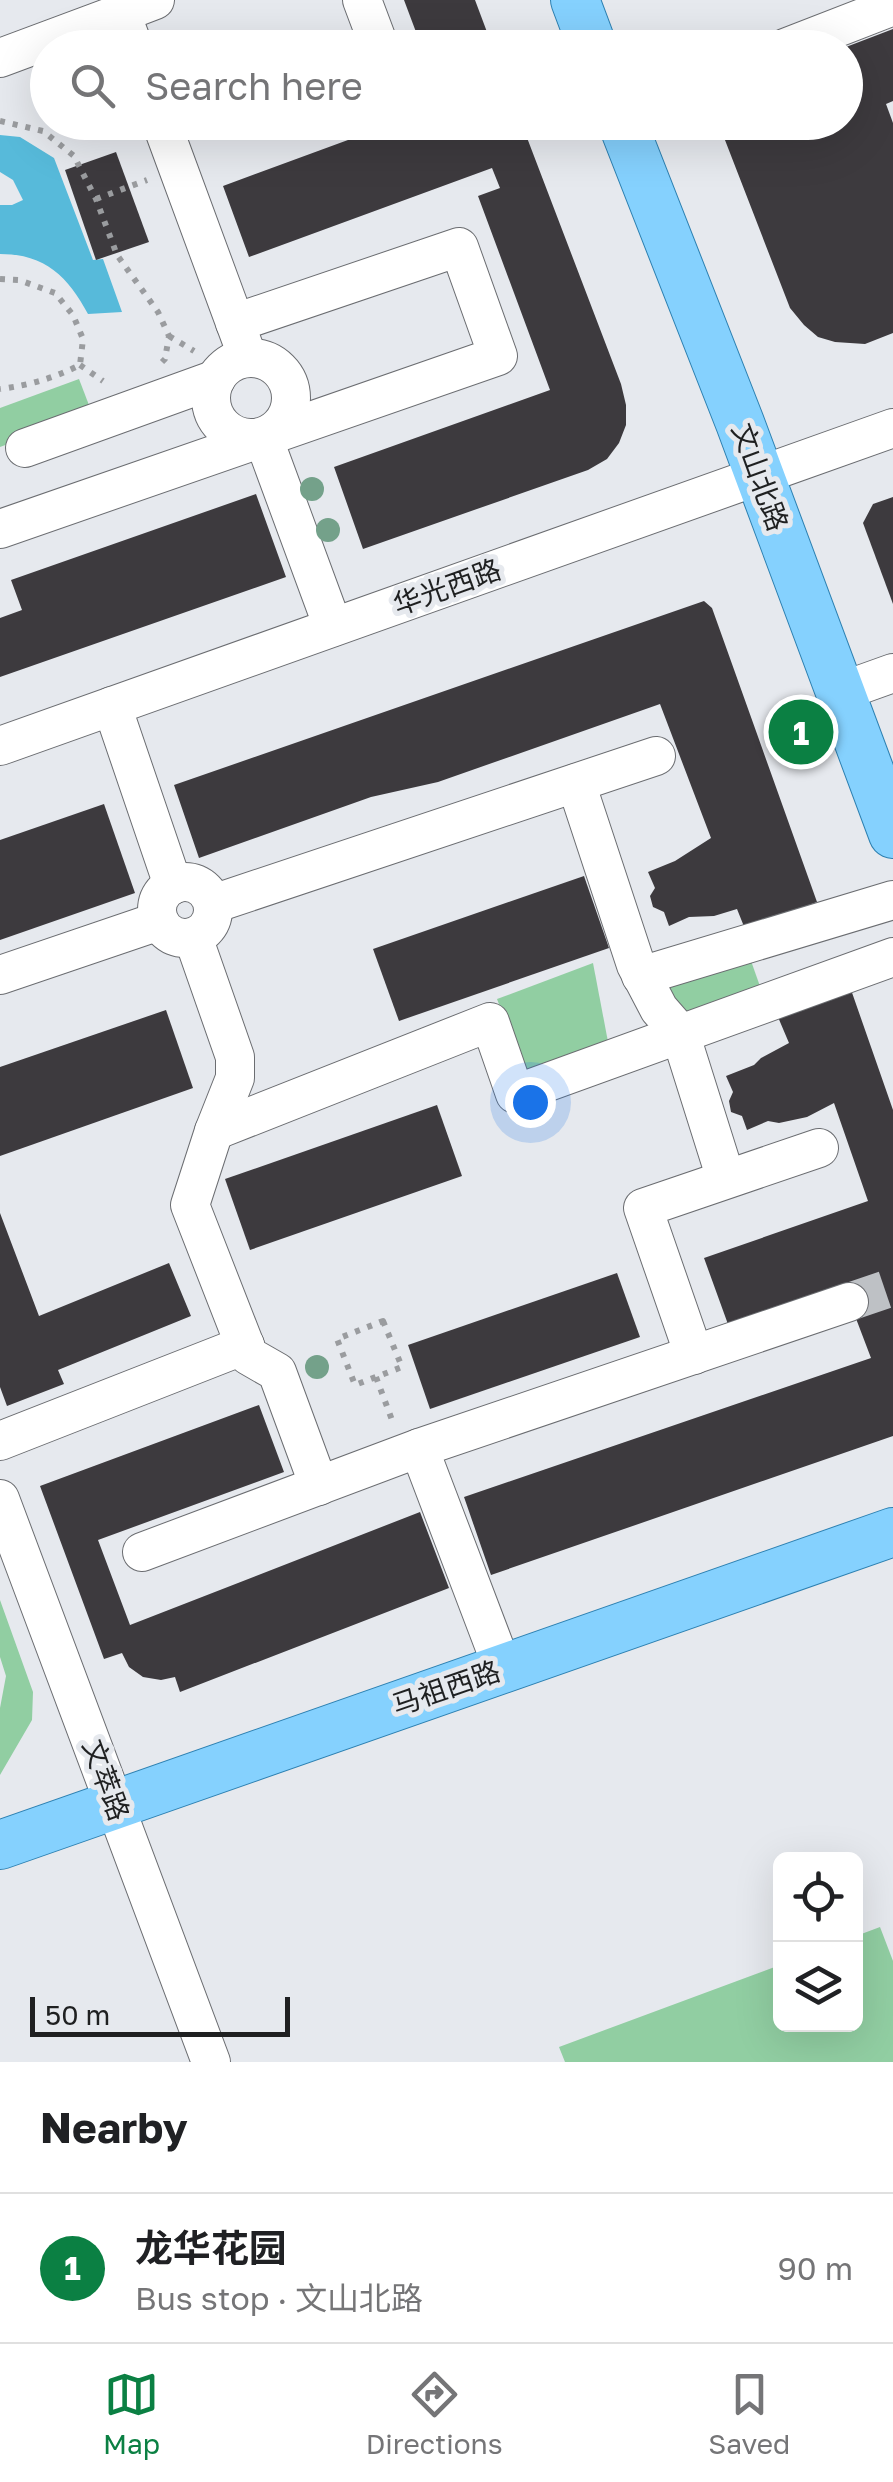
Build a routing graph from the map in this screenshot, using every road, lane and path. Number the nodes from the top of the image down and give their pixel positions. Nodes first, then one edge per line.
1 (362, 0) edge
2 (575, 0) edge
3 (893, 6) edge
4 (137, 20) edge
5 (101, 30) edge
6 (373, 30) edge
7 (586, 30) edge
8 (831, 30) edge
9 (30, 50) edge
10 (0, 58) edge
11 (0, 121) edge
12 (30, 128) edge
13 (54, 140) edge
14 (173, 140) edge
15 (629, 140) edge
16 (178, 169) junction
17 (96, 199) junction
18 (0, 279) edge
19 (242, 341) junction
20 (80, 365) junction
21 (158, 367) dead end
22 (216, 379) junction
23 (28, 386) junction
24 (112, 388) dead end
25 (0, 389) edge
26 (32, 396) dead end
27 (893, 428) edge
28 (263, 436) junction
29 (25, 448) dead end
30 (759, 476) junction
31 (0, 529) edge
32 (333, 628) junction
33 (893, 673) edge
34 (840, 692) junction
35 (112, 706) junction
36 (0, 746) edge
37 (656, 756) dead end
38 (576, 783) junction
39 (893, 834) edge
40 (172, 885) junction
41 (893, 900) edge
42 (213, 904) junction
43 (159, 921) junction
44 (194, 937) junction
45 (893, 957) edge
46 (0, 976) edge
47 (641, 976) junction
48 (680, 1034) junction
49 (214, 1131) junction
50 (818, 1148) dead end
51 (726, 1179) junction
52 (849, 1302) tunnel mouth
53 (245, 1345) junction
54 (694, 1354) junction
55 (376, 1377) junction
56 (0, 1441) edge
57 (413, 1451) junction
58 (319, 1486) junction
59 (0, 1498) edge
60 (893, 1532) edge
61 (142, 1552) dead end
62 (504, 1668) junction
63 (115, 1804) junction
64 (0, 1845) edge
65 (211, 2062) edge

1 - 6 street
2 - 7 main road
3 - 8 street
4 - 5 street
9 - 10 street
11 - 12 path
13 - 17 path
14 - 16 street
15 - 30 main road, 文山北路
16 - 17 path
16 - 19 street
17 - 21 path
18 - 20 path
19 - 22 street
19 - 28 street
19 - 28 street
20 - 23 path
20 - 24 path
22 - 28 street
22 - 29 street
23 - 25 path
23 - 26 path
27 - 30 street, 华光西路
28 - 31 street
28 - 32 street
30 - 32 street, 华光西路
30 - 34 main road, 文山北路
32 - 35 street, 华光西路
33 - 34 street
34 - 39 main road, 文山北路
35 - 36 street, 华光西路
35 - 40 street
37 - 38 street
38 - 42 street
38 - 47 street
40 - 42 street
40 - 43 street
41 - 47 street
42 - 44 street
43 - 44 street
43 - 46 street
44 - 49 street
45 - 48 street
47 - 48 street
48 - 49 street
48 - 51 street
49 - 53 street
50 - 51 street
51 - 54 street
52 - 54 street
53 - 56 street
53 - 58 street
54 - 57 street
55 - 55 path
55 - 57 path
57 - 58 street
57 - 62 street
58 - 61 street
59 - 63 street, 文萃路
60 - 62 main road, 马祖西路
62 - 63 main road, 马祖西路
63 - 64 main road, 马祖西路
63 - 65 street, 文萃路

